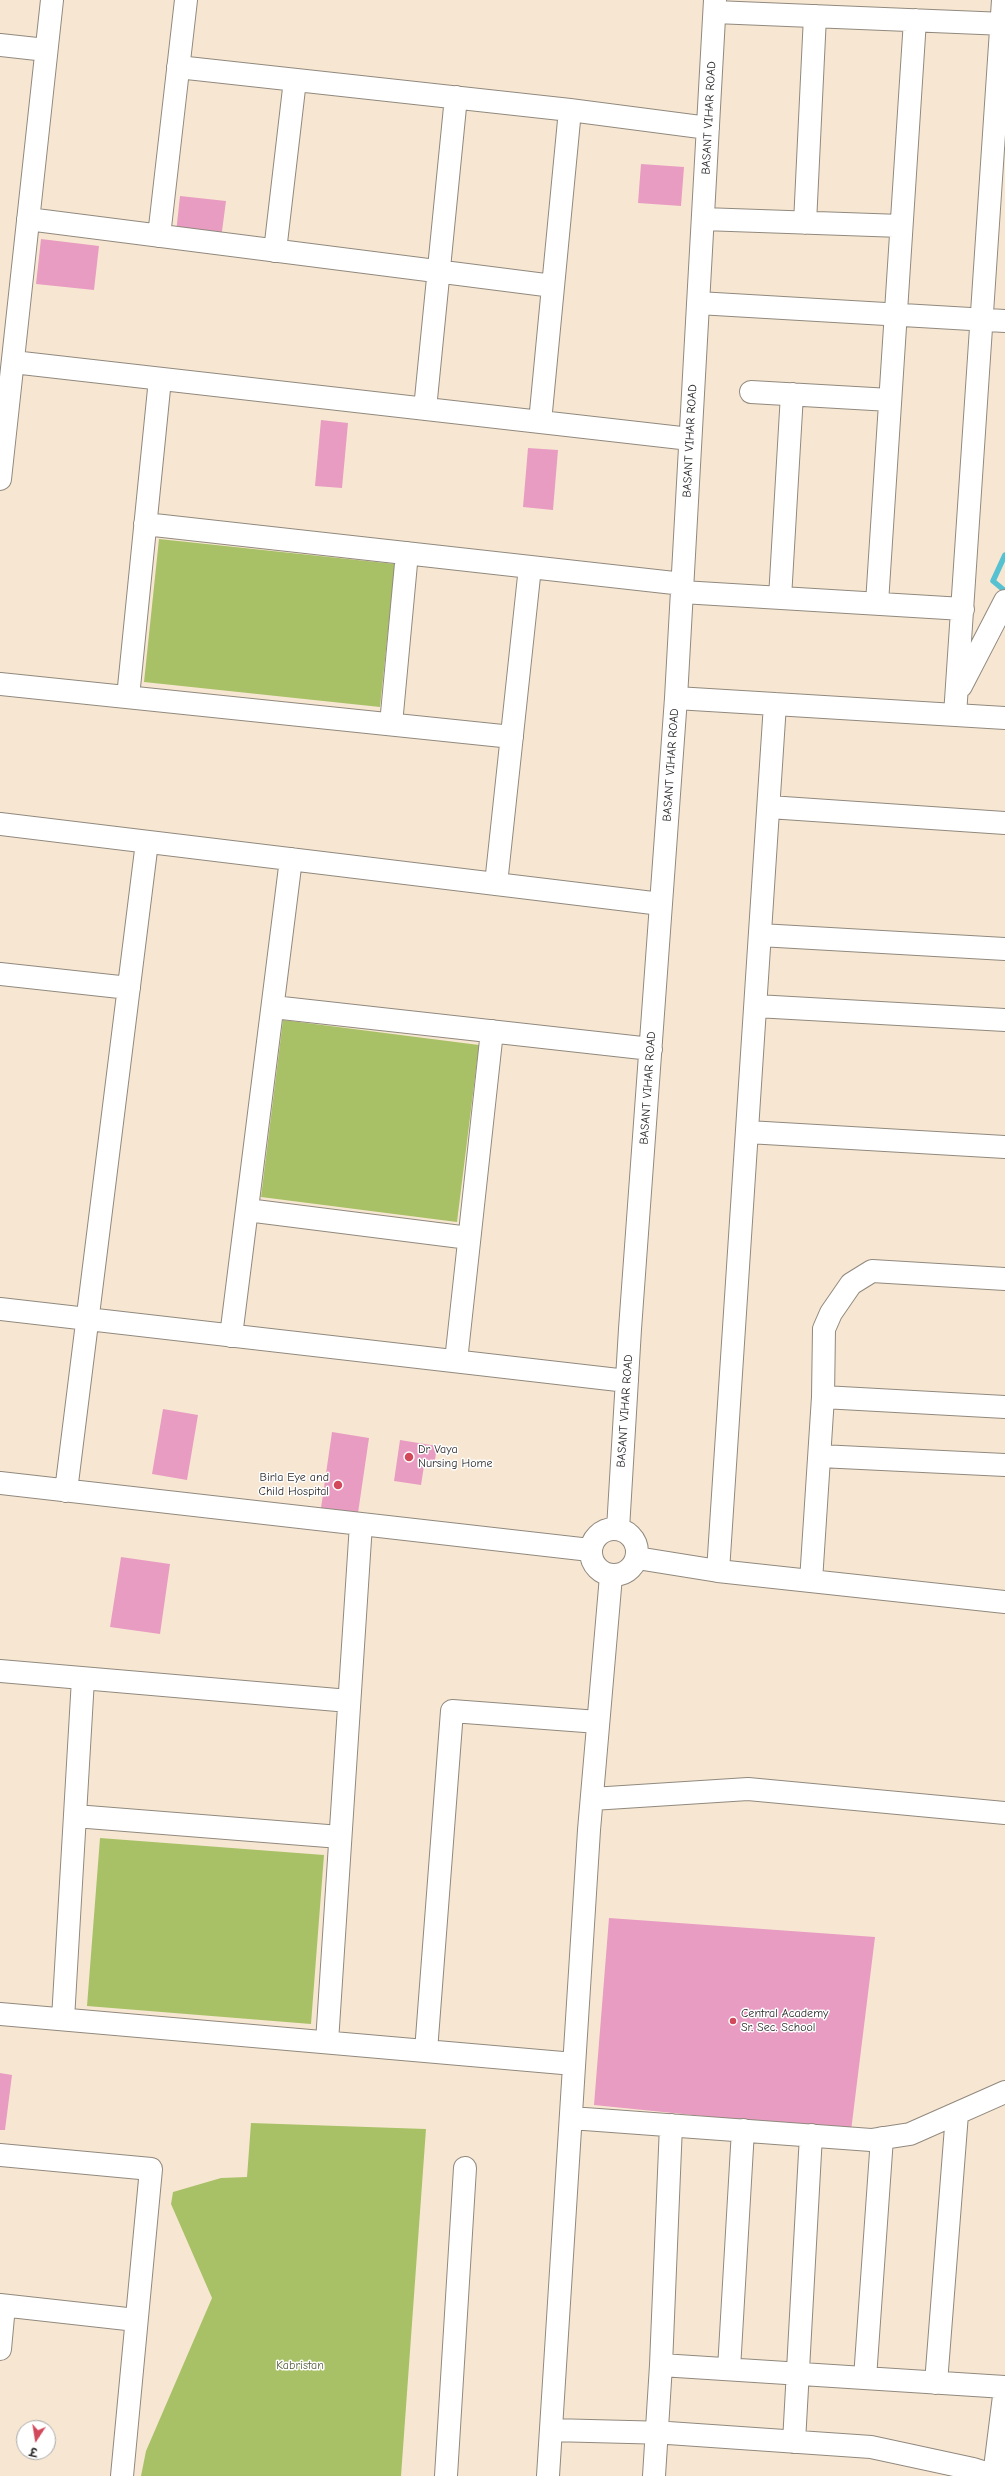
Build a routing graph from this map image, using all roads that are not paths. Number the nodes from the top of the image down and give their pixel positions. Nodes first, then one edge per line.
1 (52, 0) edge
2 (186, 0) edge
3 (1003, 0) edge
4 (715, 6) edge
5 (815, 16) junction
6 (914, 20) junction
7 (1003, 24) edge
8 (0, 45) edge
9 (46, 50) junction
10 (178, 67) junction
11 (295, 80) junction
12 (456, 97) junction
13 (570, 110) junction
14 (1000, 118) edge
15 (708, 128) junction
16 (28, 219) junction
17 (703, 219) junction
18 (805, 223) junction
19 (901, 226) junction
20 (159, 236) junction
21 (275, 251) junction
22 (439, 272) junction
23 (553, 286) junction
24 (698, 303) junction
25 (895, 314) junction
26 (982, 320) junction
27 (1005, 321) edge
28 (13, 362) junction
29 (160, 379) junction
30 (751, 392) dead end
31 (792, 394) junction
32 (890, 400) junction
33 (425, 409) junction
34 (540, 422) junction
35 (690, 440) junction
36 (0, 479) edge
37 (145, 524) junction
38 (407, 553) junction
39 (530, 567) junction
40 (682, 588) junction
41 (780, 598) junction
42 (1005, 601) edge
43 (877, 603) junction
44 (962, 609) junction
45 (0, 684) edge
46 (128, 697) junction
47 (676, 698) junction
48 (775, 704) junction
49 (956, 705) junction
50 (1005, 718) edge
51 (391, 724) junction
52 (512, 737) junction
53 (769, 807) junction
54 (1005, 823) edge
55 (0, 824) edge
56 (147, 842) junction
57 (291, 860) junction
58 (496, 884) junction
59 (661, 904) junction
60 (760, 935) junction
61 (1005, 949) edge
62 (0, 974) edge
63 (129, 988) junction
64 (756, 1006) junction
65 (273, 1007) junction
66 (1005, 1020) edge
67 (492, 1031) junction
68 (651, 1049) junction
69 (748, 1132) junction
70 (1005, 1147) edge
71 (247, 1210) junction
72 (469, 1238) junction
73 (1005, 1279) edge
74 (0, 1310) edge
75 (87, 1320) junction
76 (231, 1336) junction
77 (456, 1361) junction
78 (627, 1381) junction
79 (824, 1397) junction
80 (1005, 1407) edge
81 (820, 1456) junction
82 (1005, 1464) edge
83 (0, 1483) edge
84 (66, 1491) junction
85 (361, 1524) junction
86 (618, 1529) junction
87 (590, 1550) junction
88 (637, 1558) junction
89 (718, 1571) junction
90 (611, 1576) junction
91 (811, 1581) junction
92 (1005, 1602) edge
93 (0, 1672) edge
94 (82, 1679) junction
95 (349, 1701) junction
96 (598, 1722) junction
97 (592, 1799) junction
98 (1005, 1813) edge
99 (75, 1816) junction
100 (340, 1837) junction
101 (0, 2014) edge
102 (63, 2019) junction
103 (327, 2042) junction
104 (426, 2051) junction
105 (574, 2064) junction
106 (1005, 2092) edge
107 (957, 2114) junction
108 (571, 2118) junction
109 (671, 2125) junction
110 (742, 2130) junction
111 (811, 2135) junction
112 (882, 2138) junction
113 (0, 2155) edge
114 (465, 2168) dead end
115 (2, 2306) edge
116 (136, 2320) junction
117 (0, 2349) edge
118 (661, 2365) junction
119 (729, 2369) junction
120 (798, 2374) junction
121 (865, 2378) junction
122 (936, 2383) junction
123 (1005, 2387) edge
124 (551, 2430) junction
125 (658, 2432) junction
126 (794, 2442) junction
127 (938, 2469) edge
128 (122, 2476) edge
129 (446, 2476) edge
130 (548, 2476) edge
131 (654, 2476) edge
132 (994, 2476) edge

1 - 9 street
2 - 10 street
3 - 7 street
4 - 5 street
4 - 15 street, BASANT VIHAR ROAD
5 - 6 street
5 - 18 street
6 - 7 street
6 - 19 street
7 - 14 street
8 - 9 street
9 - 16 street
10 - 11 street
10 - 20 street
11 - 12 street
11 - 21 street
12 - 13 street
12 - 22 street
13 - 15 street
13 - 23 street
14 - 26 street
15 - 17 street, BASANT VIHAR ROAD
16 - 20 street
16 - 28 street
17 - 18 street
17 - 24 street, BASANT VIHAR ROAD
18 - 19 street
19 - 25 street
20 - 21 street
21 - 22 street
22 - 23 street
22 - 33 street
23 - 34 street
24 - 25 street
24 - 35 street, BASANT VIHAR ROAD
25 - 26 street
25 - 32 street
26 - 27 street
26 - 44 street
28 - 29 street
28 - 36 street
29 - 33 street
29 - 37 street
30 - 31 street
31 - 32 street
31 - 41 street
32 - 43 street
33 - 34 street
34 - 35 street
35 - 40 street, BASANT VIHAR ROAD
37 - 38 street
37 - 46 street
38 - 39 street
38 - 51 street
39 - 40 street
39 - 52 street
40 - 41 street
40 - 47 street, BASANT VIHAR ROAD
41 - 43 street
42 - 49 street
43 - 44 street
44 - 49 street
45 - 46 street
46 - 51 street
47 - 48 street
47 - 59 street, BASANT VIHAR ROAD
48 - 49 street
48 - 53 street
49 - 50 street
51 - 52 street
52 - 58 street
53 - 54 street
53 - 60 street
55 - 56 street
56 - 57 street
56 - 63 street
57 - 58 street
57 - 65 street
58 - 59 street
59 - 68 street, BASANT VIHAR ROAD
60 - 61 street
60 - 64 street
62 - 63 street
63 - 75 street
64 - 66 street
64 - 69 street
65 - 67 street
65 - 71 street
67 - 68 street
67 - 72 street
68 - 78 street, BASANT VIHAR ROAD
69 - 70 street
69 - 89 street
71 - 72 street
71 - 76 street
72 - 77 street
73 - 79 street
74 - 75 street
75 - 76 street
75 - 84 street
76 - 77 street
77 - 78 street
78 - 86 street, BASANT VIHAR ROAD
79 - 80 street
79 - 81 street
81 - 82 street
81 - 91 street
83 - 84 street
84 - 85 street
85 - 87 street
85 - 95 street
86 - 87 street
86 - 88 street
87 - 90 street
88 - 89 street
88 - 90 street
89 - 91 street
90 - 96 street
91 - 92 street
93 - 94 street
94 - 95 street
94 - 99 street
95 - 100 street
96 - 97 street
96 - 104 street
97 - 98 street
97 - 105 street
99 - 100 street
99 - 102 street
100 - 103 street
101 - 102 street
102 - 103 street
103 - 104 street
104 - 105 street
105 - 108 street
106 - 107 street
107 - 112 street
107 - 122 street
108 - 109 street
108 - 124 street
109 - 110 street
109 - 118 street
110 - 111 street
110 - 119 street
111 - 112 street
111 - 120 street
112 - 121 street
113 - 116 street
114 - 129 street
115 - 116 street
115 - 117 street
116 - 128 street
118 - 119 street
118 - 125 street
119 - 120 street
120 - 121 street
120 - 126 street
121 - 122 street
122 - 123 street
123 - 132 street
124 - 125 street
124 - 130 street
125 - 126 street
125 - 131 street
126 - 127 street
127 - 132 street

